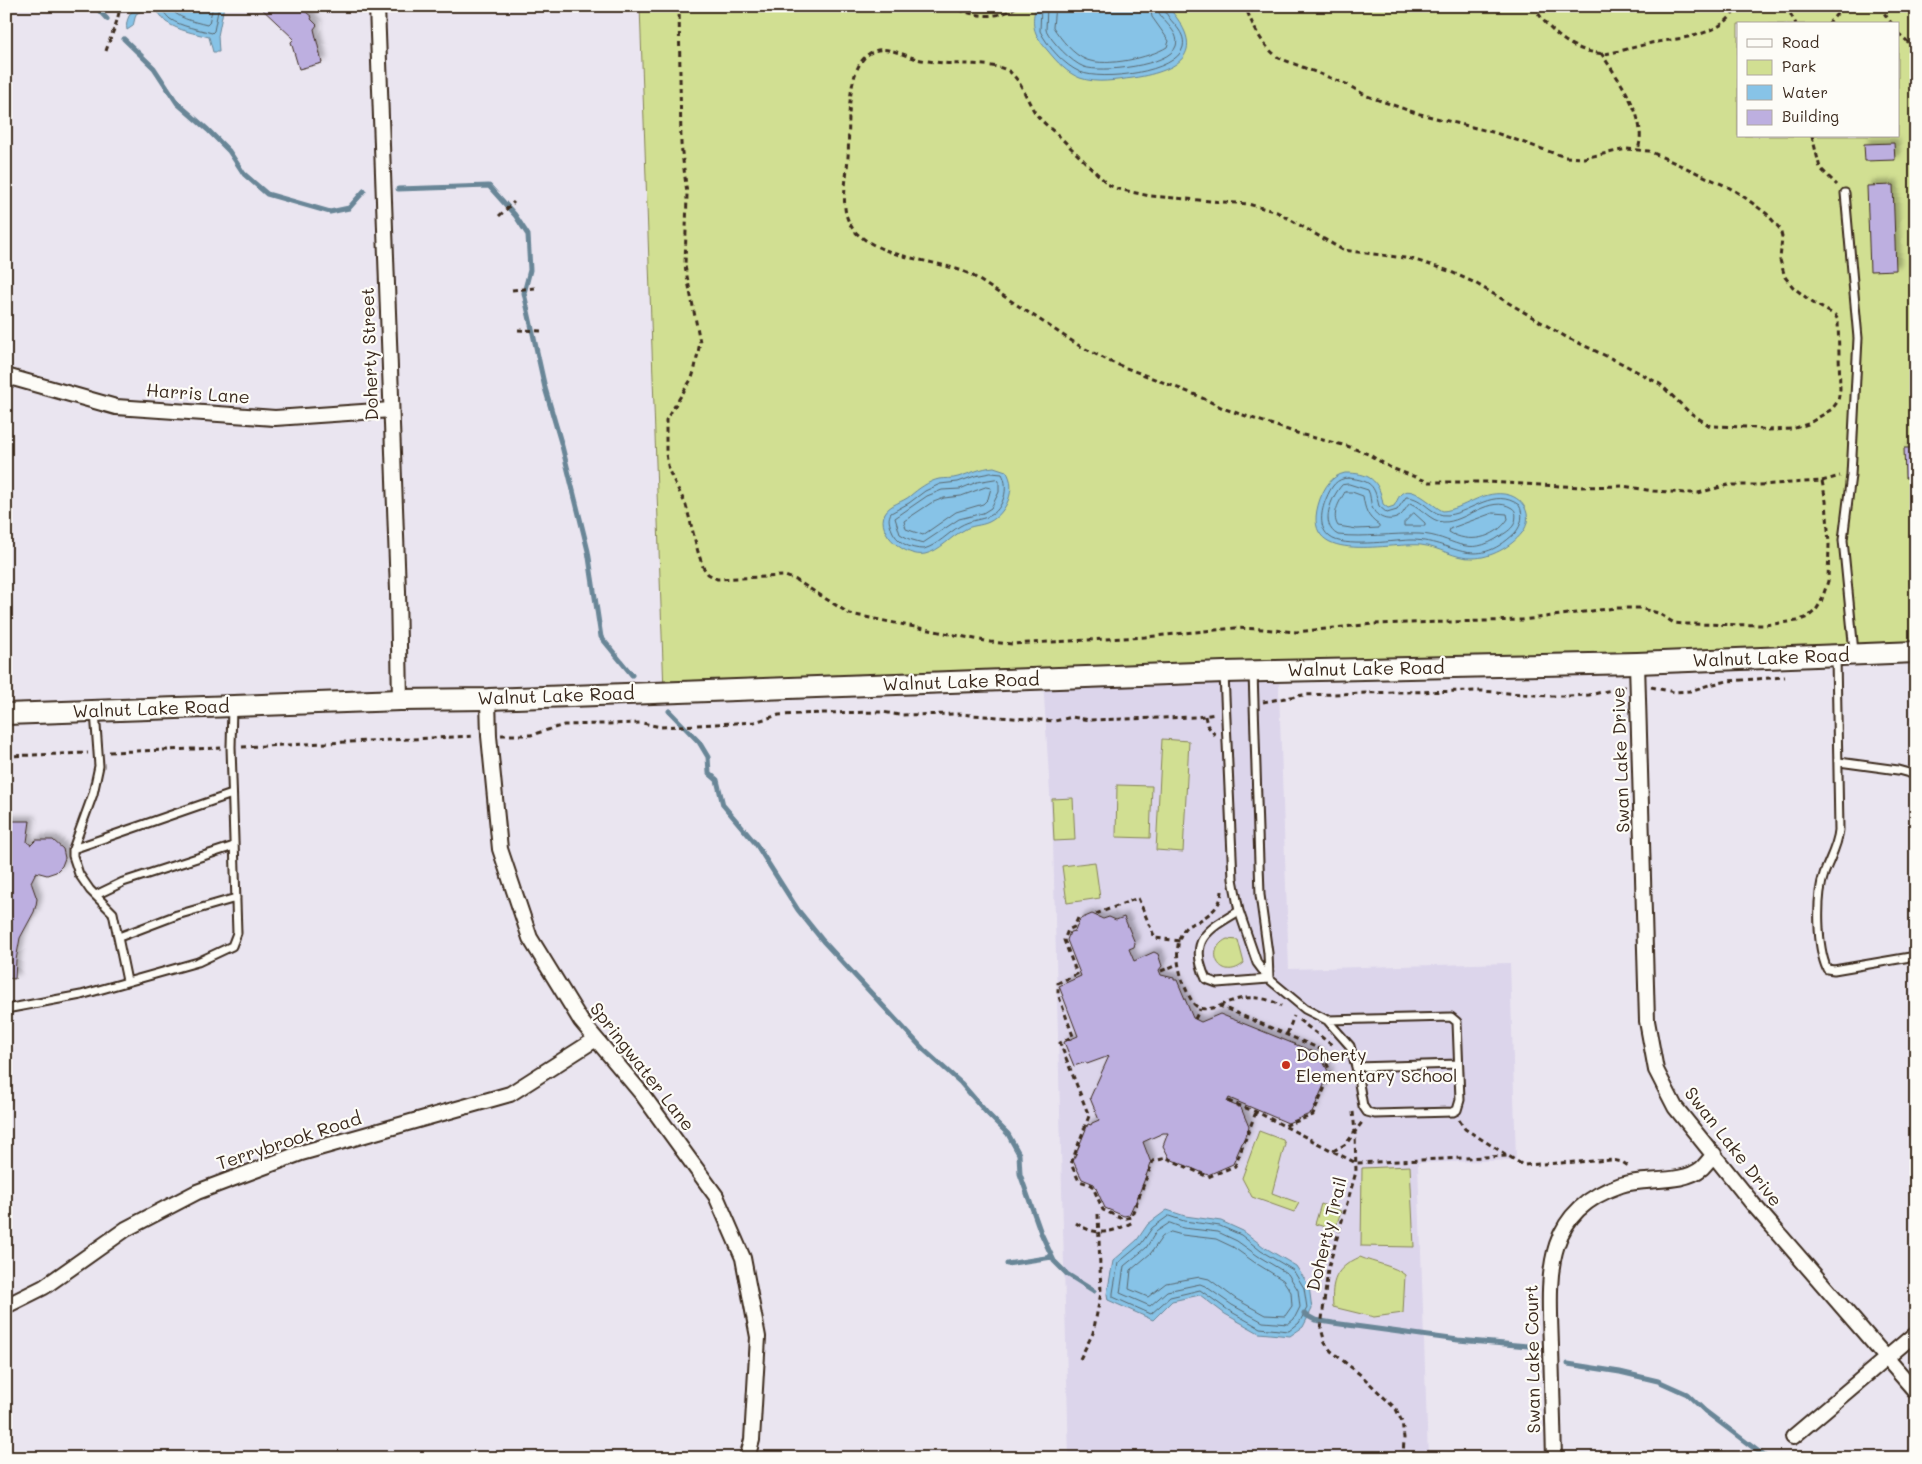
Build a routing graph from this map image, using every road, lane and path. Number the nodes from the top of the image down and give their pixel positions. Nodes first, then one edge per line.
1 (120, 6) edge
2 (152, 6) edge
3 (377, 6) edge
4 (680, 6) edge
5 (952, 6) edge
6 (1017, 6) edge
7 (1245, 6) edge
8 (1533, 6) edge
9 (1737, 6) edge
10 (1786, 6) edge
11 (1844, 6) edge
12 (1879, 6) edge
13 (153, 14) dead end
14 (1795, 22) edge
15 (1830, 22) edge
16 (1891, 22) edge
17 (1900, 35) edge
18 (1916, 49) edge
19 (106, 51) dead end
20 (1601, 53) junction
21 (1812, 138) edge
22 (1638, 149) junction
23 (1845, 193) joint
24 (514, 202) dead end
25 (499, 216) dead end
26 (536, 288) dead end
27 (512, 290) dead end
28 (518, 330) dead end
29 (543, 331) dead end
30 (6, 376) edge
31 (391, 410) junction
32 (1851, 475) junction
33 (1822, 481) junction
34 (1916, 652) edge
35 (1845, 655) junction
36 (1638, 663) junction
37 (1224, 672) junction
38 (1253, 672) junction
39 (1786, 677) dead end
40 (1637, 686) junction
41 (488, 699) junction
42 (400, 700) junction
43 (1253, 705) junction
44 (232, 707) junction
45 (95, 711) junction
46 (1226, 711) junction
47 (6, 714) edge
48 (489, 736) junction
49 (231, 747) junction
50 (98, 752) junction
51 (6, 756) edge
52 (1839, 762) junction
53 (1916, 775) edge
54 (232, 794) junction
55 (234, 846) junction
56 (73, 850) junction
57 (96, 895) junction
58 (236, 898) junction
59 (1239, 911) junction
60 (1096, 914) dead end
61 (1078, 918) dead end
62 (119, 937) junction
63 (1180, 941) dead end
64 (1916, 956) edge
65 (1178, 964) dead end
66 (1161, 971) dead end
67 (1269, 979) junction
68 (128, 982) junction
69 (1220, 1006) dead end
70 (6, 1009) edge
71 (1200, 1009) dead end
72 (1294, 1016) junction
73 (1196, 1019) dead end
74 (1327, 1020) junction
75 (1287, 1034) dead end
76 (596, 1039) junction
77 (1334, 1046) dead end
78 (1458, 1064) junction
79 (1356, 1068) junction
80 (1228, 1101) dead end
81 (1352, 1108) dead end
82 (1256, 1112) junction
83 (1369, 1112) junction
84 (1453, 1112) junction
85 (1355, 1132) junction
86 (1332, 1151) junction
87 (1714, 1154) junction
88 (1507, 1156) junction
89 (1356, 1163) junction
90 (1645, 1181) junction
91 (1098, 1214) dead end
92 (1135, 1220) dead end
93 (1076, 1223) dead end
94 (1100, 1232) junction
95 (6, 1306) edge
96 (1916, 1333) edge
97 (1080, 1359) dead end
98 (1886, 1359) junction
99 (1916, 1392) edge
100 (1792, 1437) dead end
101 (748, 1458) edge
102 (1403, 1458) edge
103 (1554, 1458) edge

1 - 19 path
2 - 13 path
3 - 31 street, Doherty Street
4 - 33 path
5 - 6 path
7 - 22 path
8 - 20 path
9 - 20 path
10 - 14 path
11 - 15 path
12 - 16 path
17 - 18 path
20 - 22 path
21 - 23 path
22 - 33 path
23 - 32 lane
24 - 25 path
26 - 27 path
28 - 29 path
30 - 31 street, Harris Lane
31 - 42 street, Doherty Street
32 - 33 path
32 - 35 lane
34 - 35 street, Walnut Lake Road
35 - 36 street, Walnut Lake Road
35 - 52 lane
36 - 38 street, Walnut Lake Road
36 - 40 street, Swan Lake Drive
37 - 38 street, Walnut Lake Road
37 - 41 street, Walnut Lake Road
37 - 46 lane
38 - 43 lane
39 - 40 path
40 - 43 path
40 - 87 street, Swan Lake Drive
41 - 42 street, Walnut Lake Road
41 - 48 street, Springwater Lane
42 - 44 street, Walnut Lake Road
43 - 67 lane
44 - 45 street, Walnut Lake Road
44 - 49 lane
45 - 47 street, Walnut Lake Road
45 - 50 lane
46 - 48 path
46 - 59 lane
48 - 49 path
48 - 76 street, Springwater Lane
49 - 50 path
49 - 54 lane
50 - 51 path
50 - 56 lane
52 - 53 lane
52 - 64 lane
54 - 55 lane
54 - 56 lane
55 - 57 lane
55 - 58 lane
56 - 57 lane
57 - 62 lane
58 - 62 lane
58 - 68 lane
59 - 67 lane
59 - 67 lane
60 - 63 path
61 - 82 path
62 - 68 lane
65 - 66 path
67 - 74 lane
68 - 70 lane
69 - 72 path
71 - 73 path
72 - 75 path
72 - 77 path
74 - 78 lane
74 - 79 lane
76 - 95 street, Terrybrook Road
76 - 101 street, Springwater Lane
78 - 79 lane
78 - 84 lane
79 - 83 lane
80 - 82 path
81 - 85 path, Doherty Trail
82 - 86 path
83 - 84 lane
83 - 85 path
84 - 88 path
85 - 86 path
85 - 89 path, Doherty Trail
86 - 89 path
87 - 90 street, Swan Lake Court
87 - 98 street, Swan Lake Drive
88 - 89 path
88 - 90 path
89 - 102 path, Doherty Trail
90 - 103 street, Swan Lake Court
91 - 94 path
92 - 94 path
93 - 94 path
94 - 97 path
96 - 98 street
98 - 99 street, Swan Lake Drive
98 - 100 street

